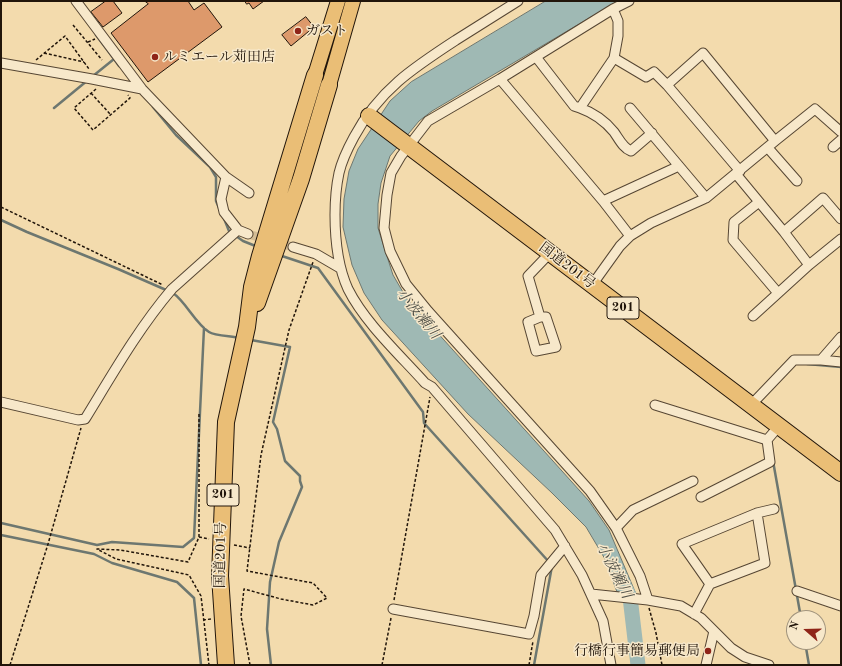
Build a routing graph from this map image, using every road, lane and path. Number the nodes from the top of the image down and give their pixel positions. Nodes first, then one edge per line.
1 (76, 1) edge
2 (338, 1) edge
3 (353, 1) edge
4 (518, 1) edge
5 (629, 1) edge
6 (613, 9) junction
7 (73, 25) dead end
8 (44, 53) junction
9 (536, 57) junction
10 (614, 58) junction
11 (102, 60) dead end
12 (84, 62) junction
13 (1, 63) edge
14 (27, 68) junction
15 (315, 75) joint
16 (500, 79) junction
17 (101, 81) junction
18 (119, 84) junction
19 (329, 85) joint
20 (667, 85) junction
21 (142, 89) junction
22 (92, 93) junction
23 (580, 108) junction
24 (630, 108) dead end
25 (110, 114) junction
26 (369, 116) dead end
27 (841, 132) edge
28 (652, 133) junction
29 (841, 140) edge
30 (775, 141) junction
31 (407, 146) junction
32 (833, 147) dead end
33 (768, 148) junction
34 (679, 166) junction
35 (738, 172) junction
36 (226, 177) junction
37 (797, 181) dead end
38 (249, 193) dead end
39 (706, 198) junction
40 (603, 201) junction
41 (759, 202) junction
42 (1, 207) edge
43 (841, 220) edge
44 (238, 230) junction
45 (784, 232) junction
46 (248, 234) tunnel mouth
47 (630, 236) junction
48 (841, 239) edge
49 (293, 247) tunnel mouth
50 (550, 253) junction
51 (316, 254) junction
52 (809, 265) junction
53 (340, 268) junction
54 (592, 285) junction
55 (172, 289) junction
56 (778, 293) junction
57 (753, 316) dead end
58 (540, 317) dead end
59 (247, 327) junction
60 (841, 337) edge
61 (821, 360) junction
62 (841, 362) edge
63 (432, 387) junction
64 (1, 402) edge
65 (654, 405) dead end
66 (751, 405) junction
67 (199, 414) dead end
68 (85, 419) junction
69 (779, 426) junction
70 (767, 440) junction
71 (841, 473) edge
72 (693, 481) dead end
73 (701, 497) dead end
74 (774, 509) dead end
75 (757, 513) junction
76 (616, 528) junction
77 (565, 546) junction
78 (710, 584) junction
79 (797, 591) dead end
80 (592, 594) junction
81 (645, 600) junction
82 (841, 606) edge
83 (393, 609) junction
84 (694, 614) junction
85 (714, 631) junction
86 (529, 634) junction
87 (10, 665) edge
88 (209, 665) edge
89 (226, 665) edge
90 (250, 665) edge
91 (382, 665) edge
92 (529, 665) edge
93 (611, 665) edge
94 (662, 665) edge
95 (706, 665) edge
96 (769, 665) edge

1 - 21 street
2 - 15 main road
3 - 19 main road
4 - 53 street
5 - 6 street
6 - 9 street
6 - 10 street
7 - 11 path
8 - 12 path
8 - 12 path
8 - 14 path
9 - 16 street
9 - 23 street
10 - 20 street
10 - 23 street
12 - 17 path
13 - 14 street
14 - 17 street
15 - 59 highway, 国道201号 / 201
16 - 31 street
16 - 40 street
17 - 18 street
17 - 22 path
18 - 21 street
18 - 25 path
19 - 59 highway, 国道201号 / 201
20 - 30 street
20 - 35 street
21 - 36 street
22 - 25 path
22 - 25 path
23 - 28 street
24 - 28 street
26 - 31 highway, 国道201号 / 201
27 - 30 street
28 - 34 street
29 - 32 street
30 - 33 street
31 - 50 highway, 国道201号 / 201
31 - 76 street
33 - 35 street
33 - 37 street
34 - 39 street
34 - 40 street
35 - 39 street
35 - 41 street
36 - 38 street
36 - 44 street
39 - 47 street
40 - 47 street
41 - 45 street
41 - 56 street
42 - 55 path
43 - 45 street
44 - 46 street
44 - 55 street
45 - 52 street
47 - 54 street
48 - 52 street
49 - 51 street
50 - 54 highway, 国道201号 / 201
50 - 58 street
51 - 53 street
51 - 90 path
52 - 56 street
53 - 63 street
54 - 66 highway, 国道201号 / 201
55 - 68 street
56 - 57 street
59 - 89 highway, 国道201号 / 201
60 - 61 street
61 - 62 street
61 - 66 street
63 - 77 street
63 - 83 path
64 - 68 street
65 - 70 street
66 - 69 highway, 国道201号 / 201
67 - 88 path
68 - 87 path
69 - 70 street
69 - 71 highway, 国道201号 / 201
70 - 73 street
72 - 76 street
74 - 75 street
75 - 78 street
75 - 78 street
76 - 81 street
77 - 80 street
77 - 86 street
78 - 84 street
79 - 82 street
80 - 81 street
80 - 93 street
81 - 84 street
81 - 94 path
83 - 86 street
83 - 91 path
84 - 85 street
85 - 95 street
85 - 96 street
86 - 92 path

